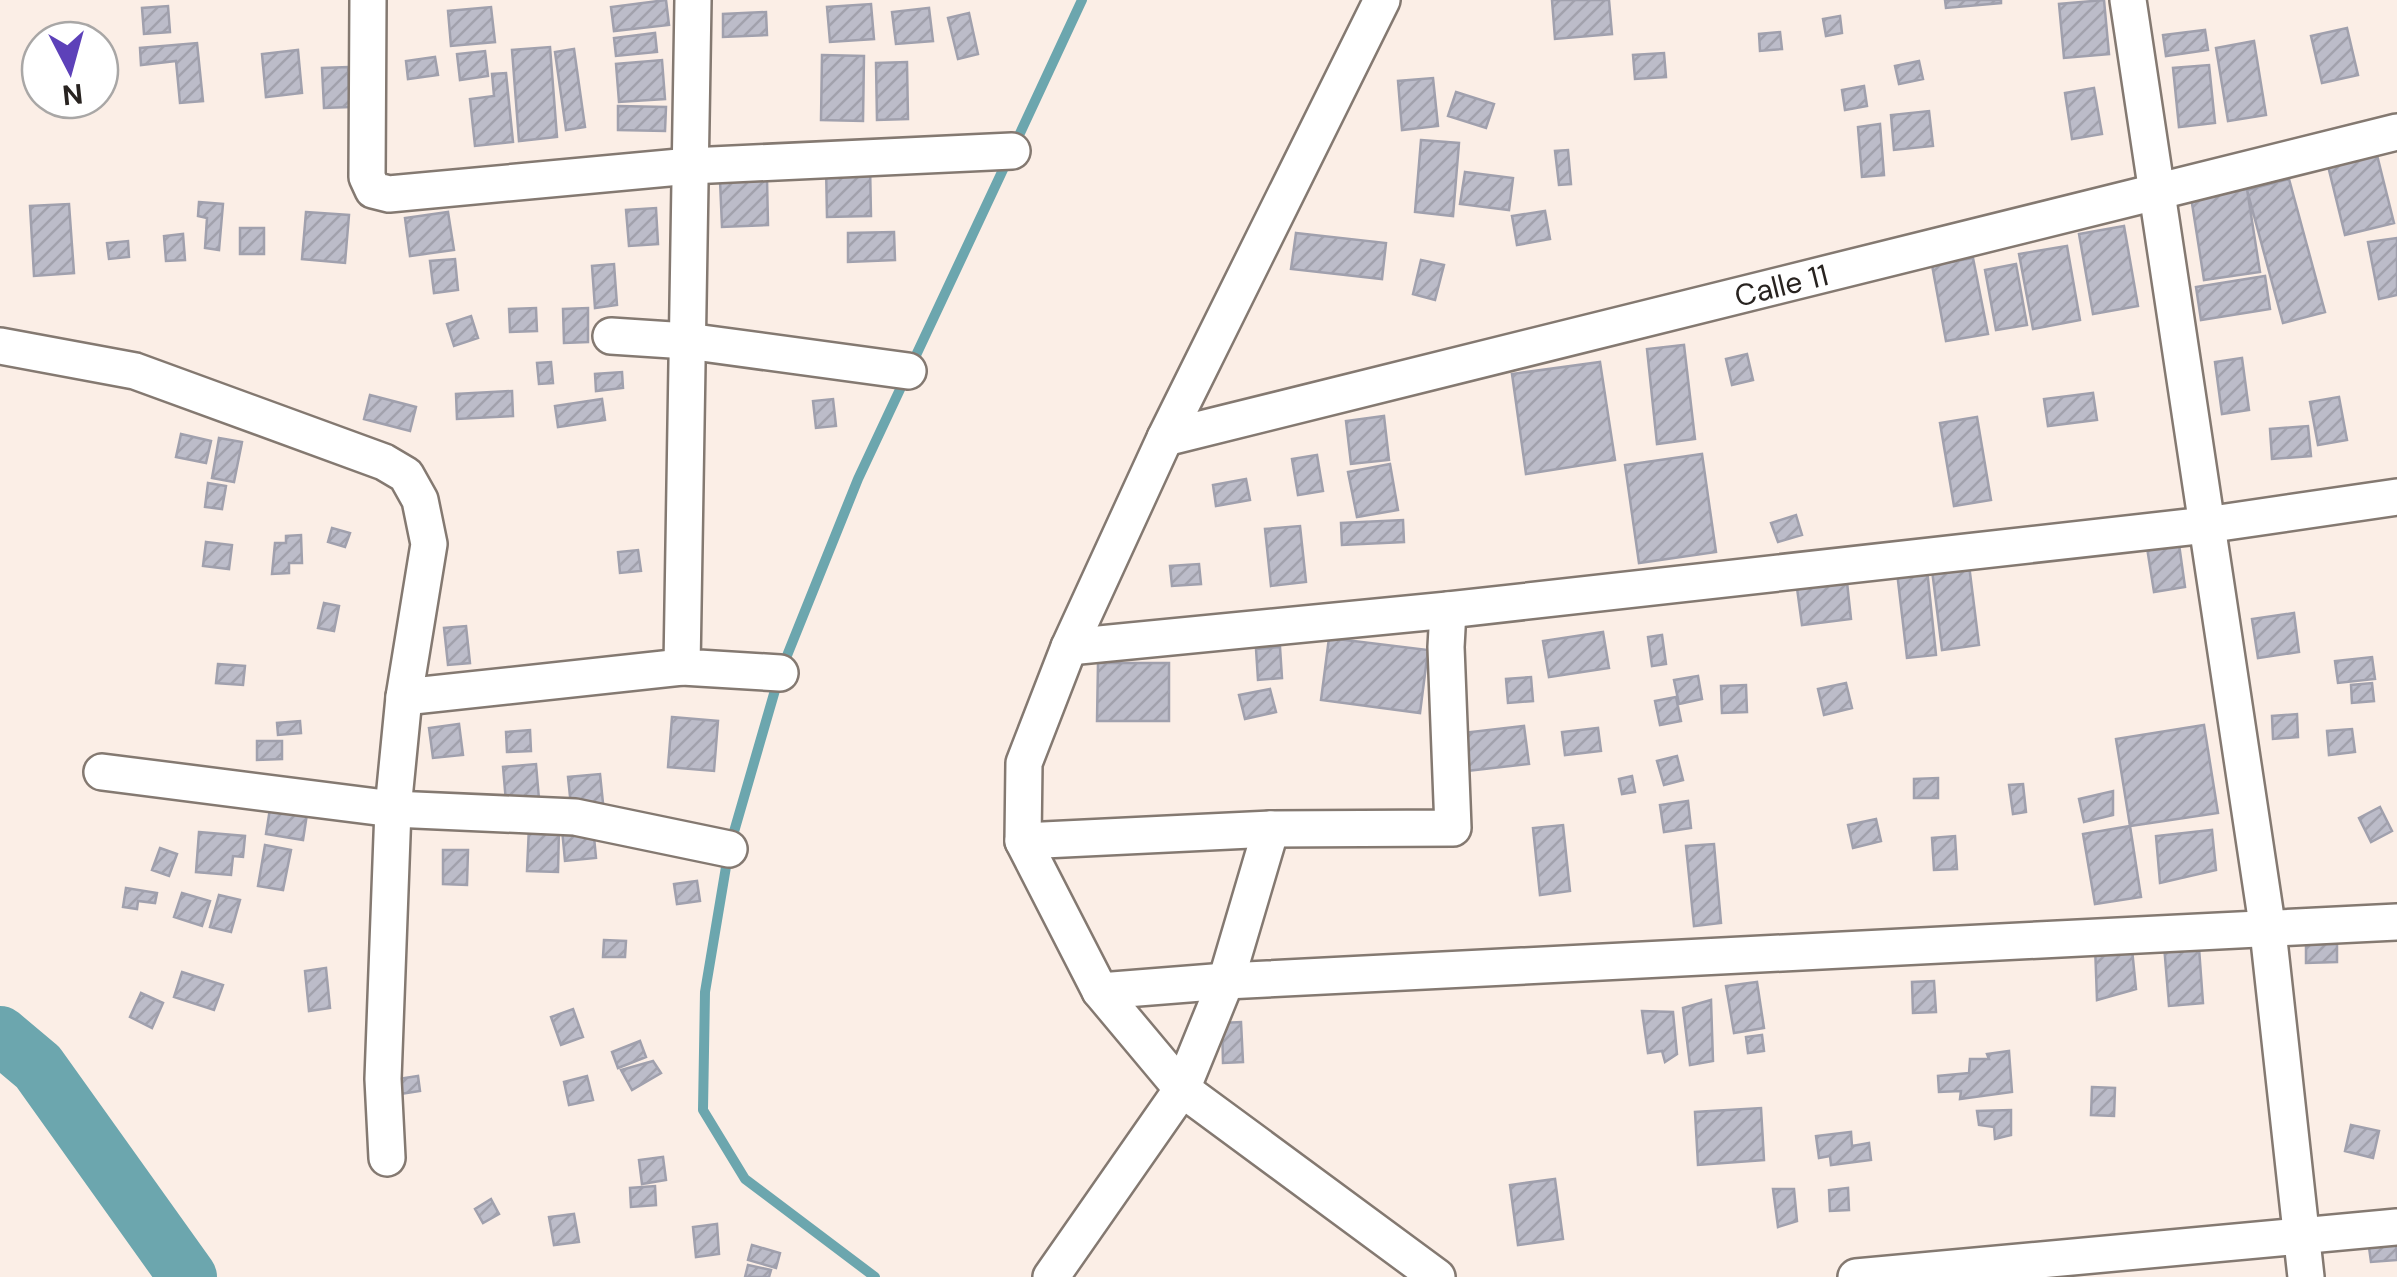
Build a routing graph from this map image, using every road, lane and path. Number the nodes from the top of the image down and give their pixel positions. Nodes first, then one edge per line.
1 (368, 0) edge
2 (693, 0) edge
3 (1382, 0) edge
4 (2128, 0) edge
5 (2397, 132) edge
6 (1012, 151) dead end
7 (690, 166) junction
8 (2156, 191) junction
9 (610, 336) dead end
10 (687, 341) junction
11 (0, 346) edge
12 (908, 371) dead end
13 (1166, 438) junction
14 (2397, 497) edge
15 (2206, 525) junction
16 (1448, 610) junction
17 (1068, 647) junction
18 (682, 667) junction
19 (780, 673) dead end
20 (404, 697) junction
21 (102, 772) dead end
22 (394, 809) junction
23 (1271, 829) junction
24 (1023, 840) junction
25 (730, 849) dead end
26 (2397, 922) edge
27 (2268, 930) junction
28 (1226, 981) junction
29 (1100, 991) junction
30 (1182, 1089) junction
31 (387, 1158) dead end
32 (2397, 1227) edge
33 (2301, 1234) junction
34 (1051, 1277) edge
35 (1437, 1277) edge
36 (1856, 1277) edge
37 (2306, 1277) edge

1 - 7 street
2 - 7 street
3 - 13 street
4 - 8 street
5 - 8 street, Calle 11
6 - 7 street
7 - 10 street
8 - 13 street, Calle 11
8 - 15 street
9 - 10 street
10 - 12 street
10 - 18 street
11 - 20 street
13 - 17 street
14 - 15 street
15 - 16 street
15 - 27 street
16 - 17 street
16 - 23 street
17 - 24 street
18 - 19 street
18 - 20 street
20 - 22 street
21 - 22 street
22 - 25 street
22 - 31 street
23 - 24 street
23 - 28 street
24 - 29 street
26 - 27 street
27 - 28 street
27 - 33 street
28 - 29 street
28 - 30 street
29 - 30 street
30 - 34 street
30 - 35 street
32 - 33 street
33 - 36 street
33 - 37 street

